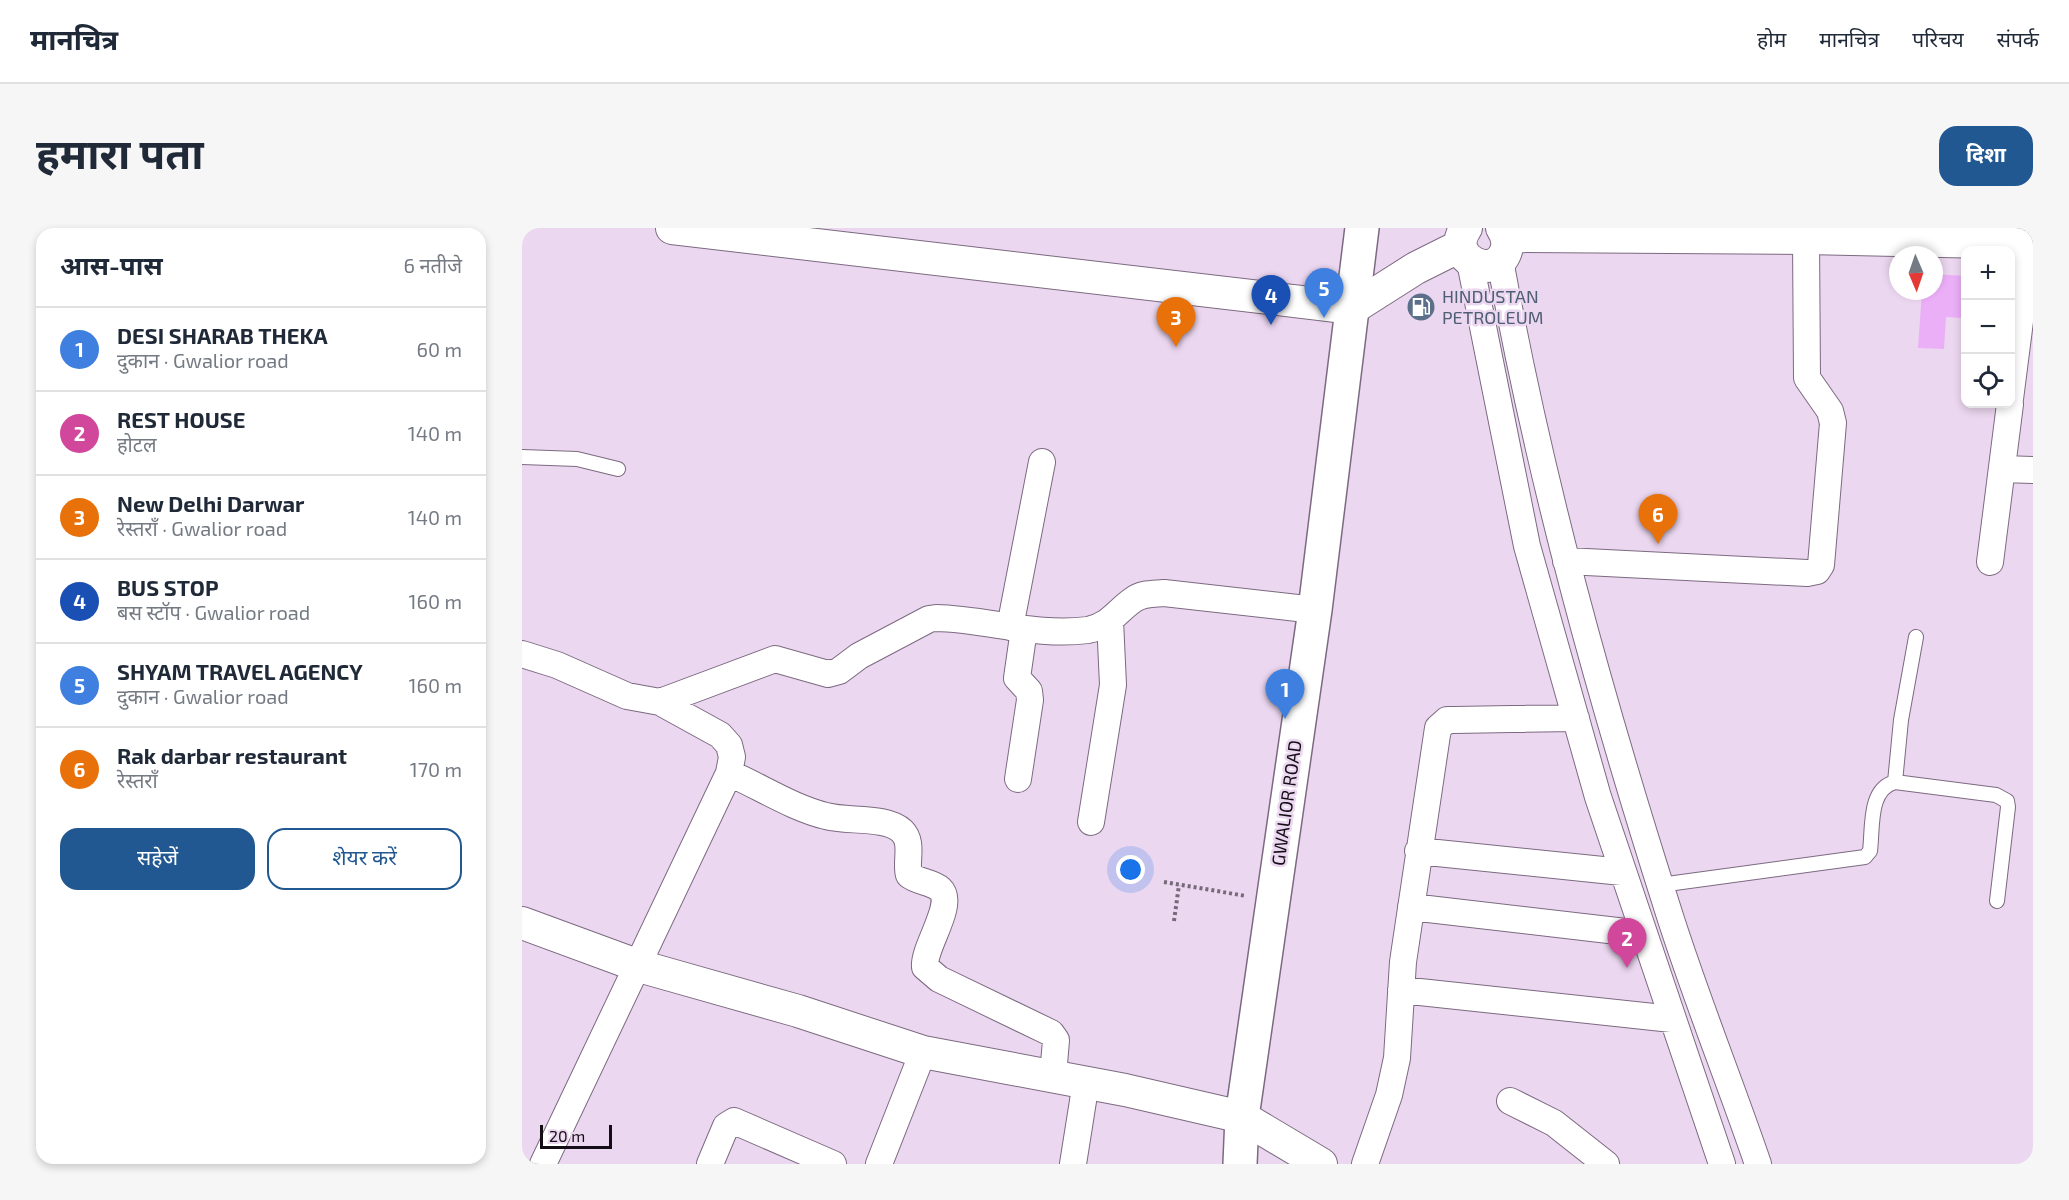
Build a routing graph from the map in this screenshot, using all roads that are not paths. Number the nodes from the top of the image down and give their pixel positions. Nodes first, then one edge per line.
1 (672, 228) edge
2 (1362, 228) edge
3 (1806, 238) junction
4 (1484, 243) edge
5 (2031, 243) edge
6 (1353, 308) junction
7 (2015, 362) edge
8 (2010, 408) edge
9 (522, 457) edge
10 (1042, 462) dead end
11 (2002, 468) junction
12 (618, 469) dead end
13 (2033, 470) edge
14 (1566, 561) junction
15 (1990, 562) dead end
16 (1315, 610) junction
17 (1110, 620) junction
18 (1017, 628) junction
19 (1916, 637) dead end
20 (522, 654) edge
21 (660, 702) junction
22 (1576, 718) junction
23 (729, 773) junction
24 (1018, 779) dead end
25 (1894, 782) junction
26 (1091, 822) dead end
27 (1418, 851) junction
28 (1622, 872) junction
29 (1660, 885) junction
30 (1997, 901) dead end
31 (1411, 908) junction
32 (522, 923) edge
33 (1643, 934) junction
34 (639, 966) junction
35 (1401, 990) junction
36 (1672, 1019) junction
37 (923, 1052) junction
38 (1053, 1076) junction
39 (1086, 1082) junction
40 (1510, 1101) dead end
41 (1242, 1117) junction
42 (543, 1164) edge
43 (710, 1164) edge
44 (833, 1164) edge
45 (879, 1164) edge
46 (1073, 1164) edge
47 (1240, 1164) edge
48 (1321, 1164) edge
49 (1365, 1164) edge
50 (1606, 1164) edge
51 (1722, 1164) edge
52 (1758, 1164) edge

1 - 6 street
2 - 6 main road, GWALIOR ROAD
3 - 4 street
3 - 5 street
3 - 14 street
4 - 6 street
4 - 14 street
4 - 22 street
5 - 7 street
6 - 16 main road, GWALIOR ROAD
8 - 11 street
9 - 12 lane
10 - 18 street
11 - 13 street
11 - 15 street
14 - 29 street
16 - 17 street
16 - 41 main road, GWALIOR ROAD
17 - 18 street
17 - 26 street
18 - 21 street
18 - 24 street
19 - 25 lane
20 - 21 street
21 - 23 street
22 - 27 street
22 - 28 street
23 - 34 street
23 - 38 street
25 - 29 lane
25 - 30 lane
27 - 28 street
27 - 31 street
28 - 33 street
29 - 52 street
31 - 33 street
31 - 35 street
32 - 34 street
33 - 36 street
34 - 37 street
34 - 42 street
35 - 36 street
35 - 49 street
36 - 51 street
37 - 38 street
37 - 45 street
38 - 39 street
39 - 41 street
39 - 46 street
40 - 50 street
41 - 47 main road, GWALIOR ROAD
41 - 48 street
43 - 44 street

